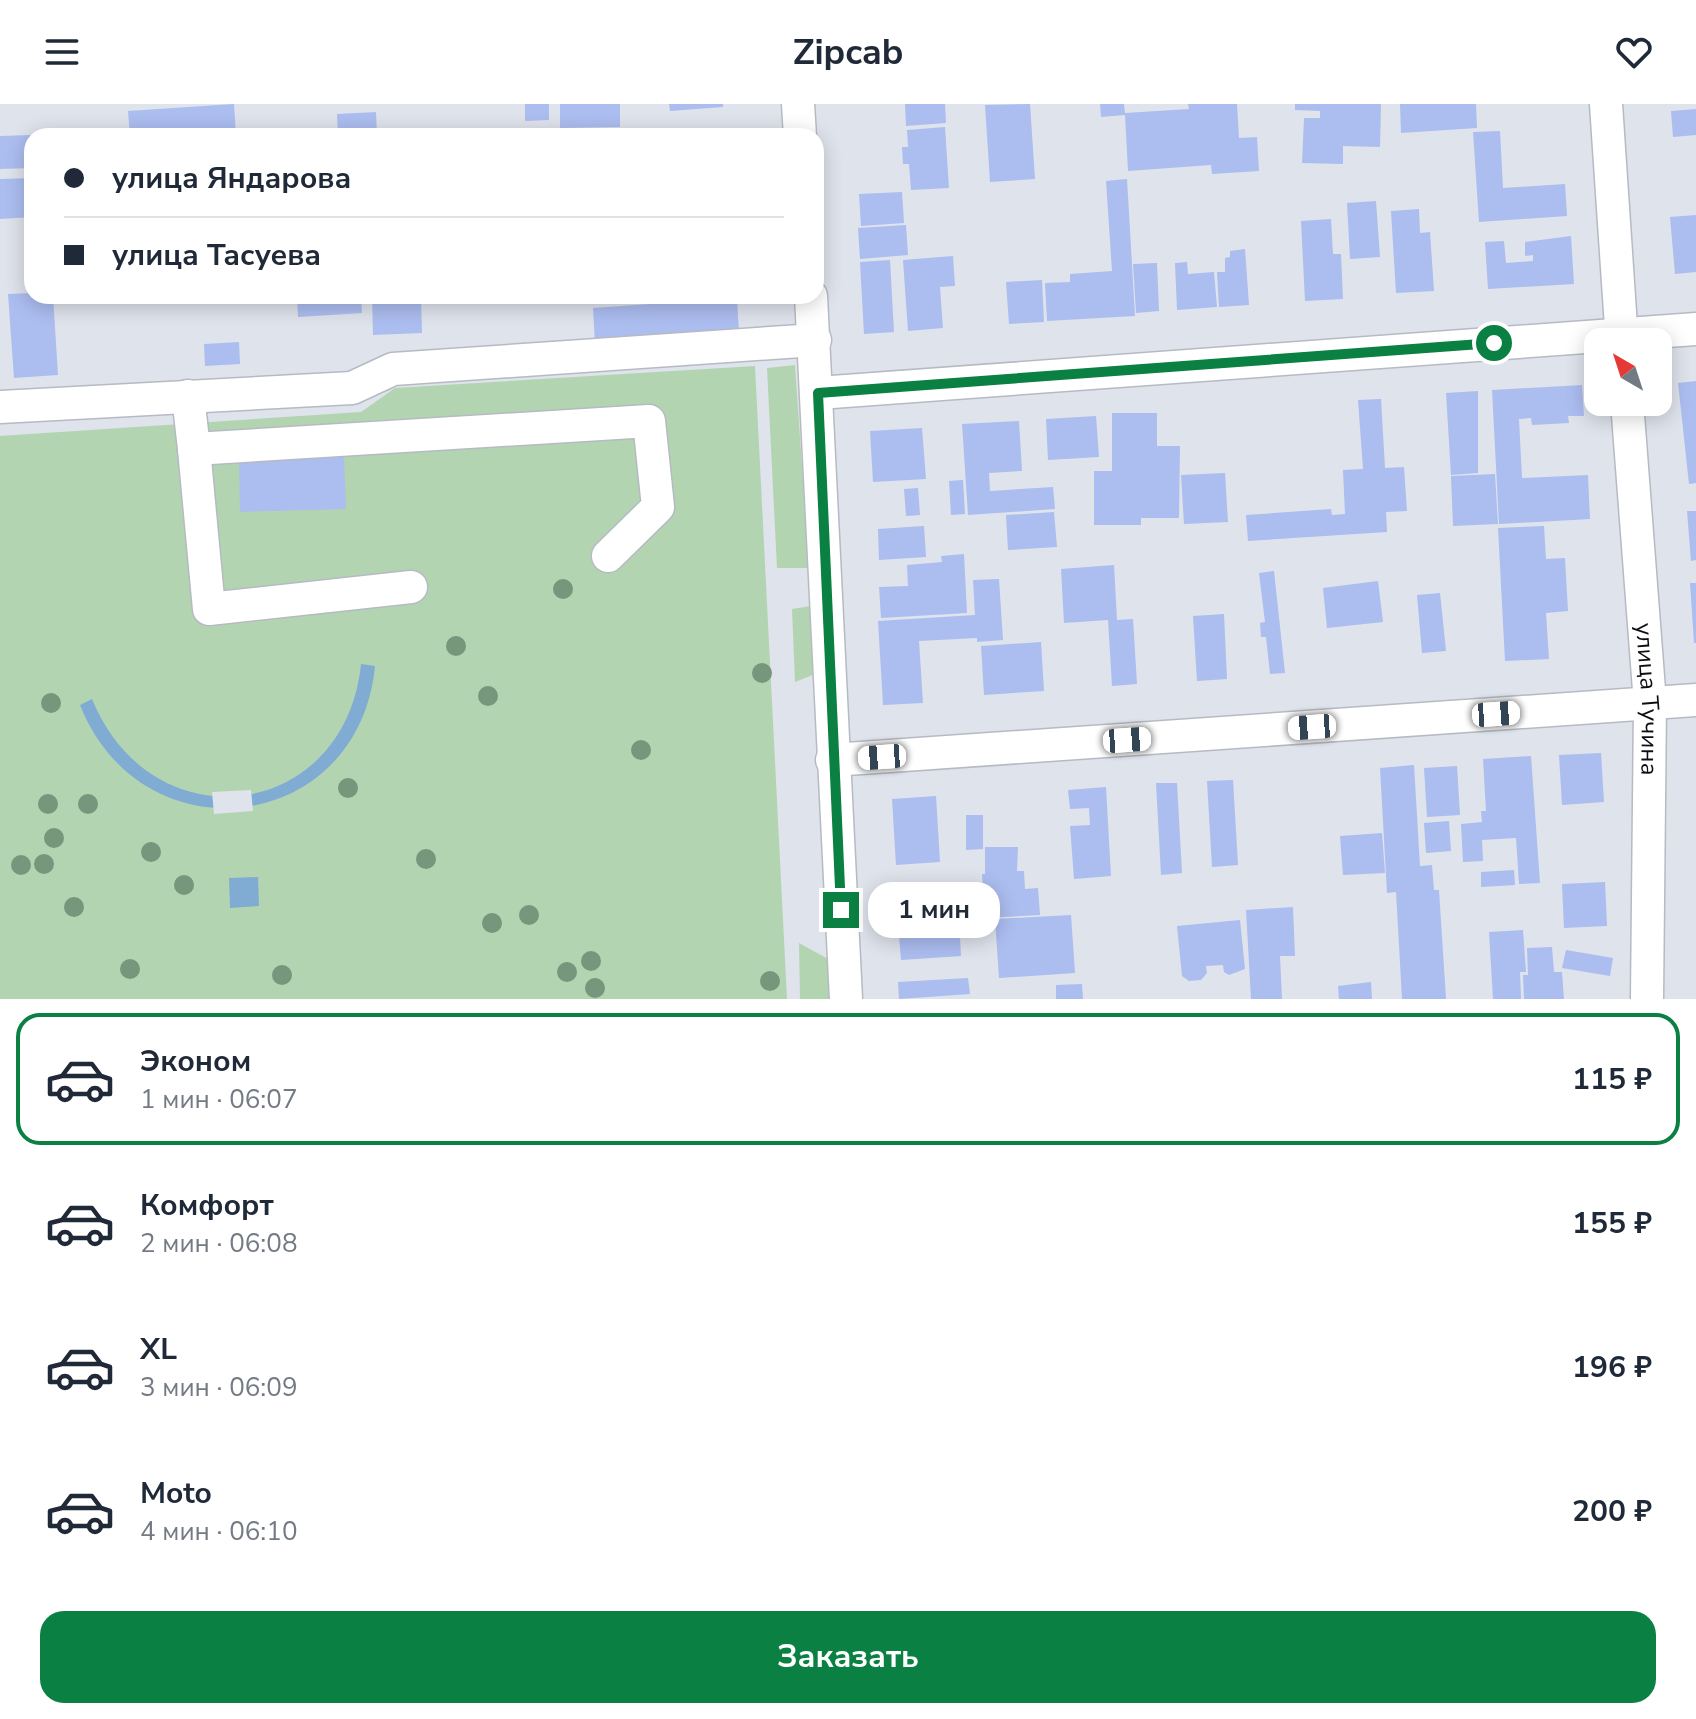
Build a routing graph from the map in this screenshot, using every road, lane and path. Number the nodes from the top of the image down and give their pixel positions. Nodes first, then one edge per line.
1 (798, 104) edge
2 (1606, 104) edge
3 (800, 128) edge
4 (812, 304) edge
5 (1621, 328) edge
6 (1696, 329) edge
7 (1672, 332) edge
8 (815, 340) junction
9 (1584, 341) edge
10 (818, 393) junction
11 (188, 396) junction
12 (0, 407) edge
13 (1628, 416) edge
14 (194, 449) junction
15 (608, 556) dead end
16 (411, 587) dead end
17 (1696, 700) edge
18 (1650, 703) junction
19 (832, 760) junction
20 (846, 999) edge
21 (1647, 999) edge

1 - 3 street
2 - 5 street
4 - 8 street
6 - 7 street
8 - 10 street
8 - 11 street
9 - 10 street
10 - 19 street
11 - 12 street
11 - 14 street
13 - 18 street, улица Тучина
14 - 15 street
14 - 16 street
17 - 18 street
18 - 19 street
18 - 21 street, улица Тучина
19 - 20 street

